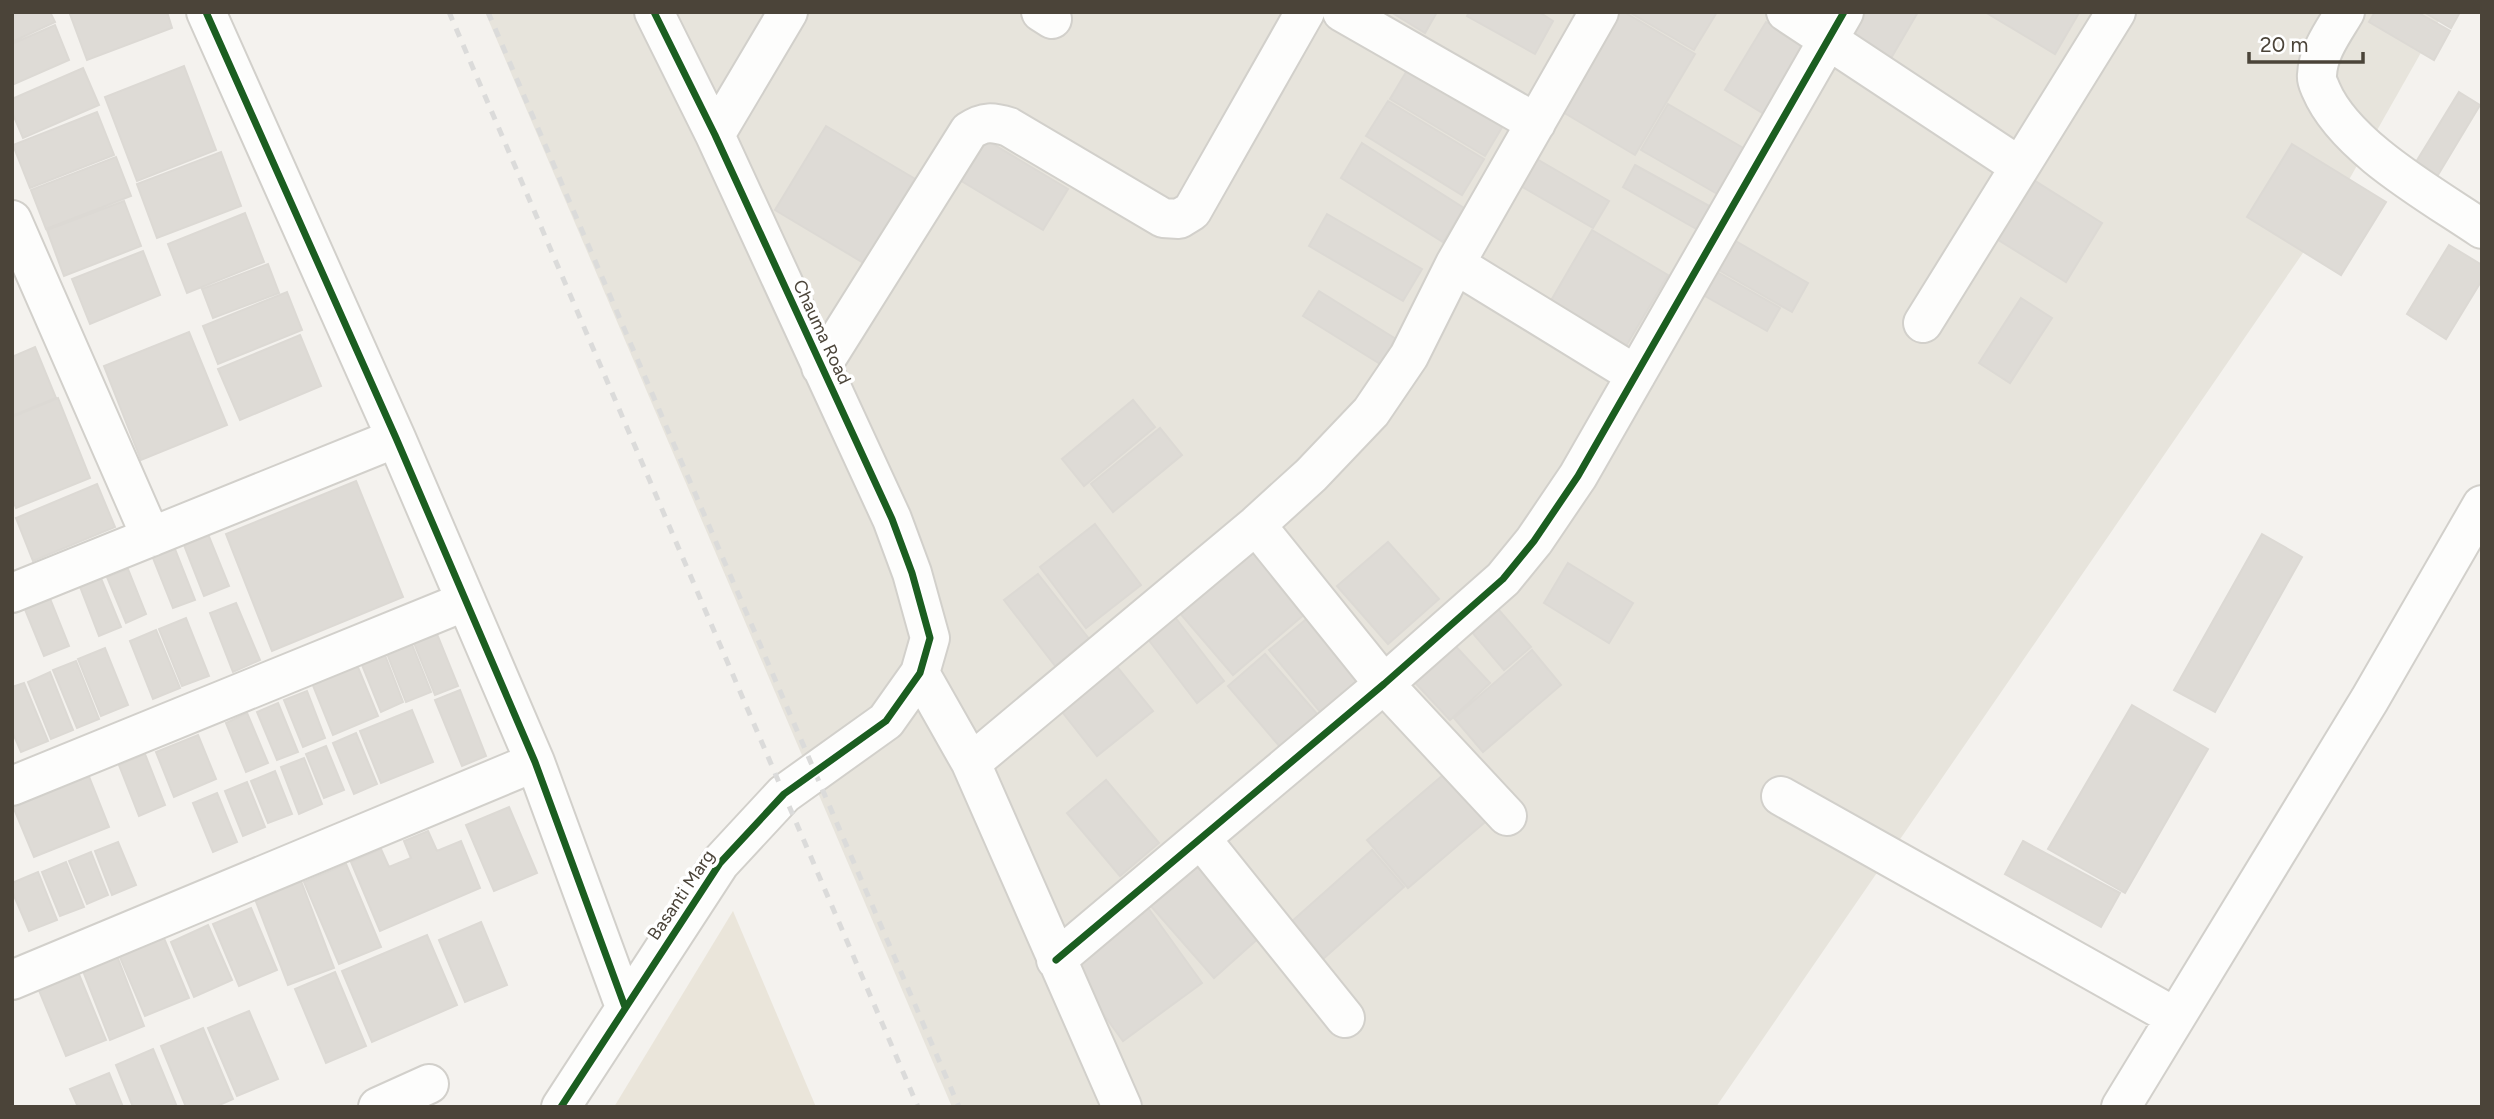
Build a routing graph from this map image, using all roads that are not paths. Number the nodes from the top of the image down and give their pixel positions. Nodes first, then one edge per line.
1 (206, 12) edge
2 (654, 12) edge
3 (788, 12) edge
4 (1305, 12) edge
5 (1342, 12) edge
6 (1599, 12) edge
7 (1786, 12) edge
8 (2116, 12) edge
9 (2345, 12) edge
10 (1836, 25) edge
11 (1536, 123) junction
12 (715, 135) junction
13 (2019, 166) junction
14 (12, 220) edge
15 (2482, 229) edge
16 (1455, 264) junction
17 (1923, 323) dead end
18 (821, 368) junction
19 (1636, 375) junction
20 (396, 438) junction
21 (2482, 505) edge
22 (1256, 525) junction
23 (151, 537) junction
24 (12, 593) edge
25 (466, 601) junction
26 (920, 673) junction
27 (1384, 684) junction
28 (535, 762) junction
29 (971, 763) junction
30 (12, 786) edge
31 (1781, 796) dead end
32 (1507, 816) dead end
33 (1201, 839) junction
34 (1056, 960) junction
35 (12, 980) edge
36 (625, 1007) junction
37 (2175, 1017) junction
38 (1345, 1018) dead end
39 (429, 1084) dead end
40 (378, 1107) edge
41 (561, 1107) edge
42 (1122, 1107) edge
43 (2121, 1107) edge

1 - 20 street
2 - 12 street, Chauma Road
3 - 12 street
4 - 18 street
5 - 11 street
6 - 11 street
7 - 10 street
8 - 13 street
9 - 15 street
10 - 13 street
10 - 19 street
11 - 16 street
12 - 18 street, Chauma Road
13 - 17 street
14 - 23 street
16 - 19 street
16 - 22 street
18 - 26 street, Chauma Road
19 - 27 street
20 - 23 street
20 - 25 street
21 - 37 street
22 - 27 street
22 - 29 street
23 - 24 street
25 - 28 street
25 - 30 street
26 - 29 street
26 - 36 street, Basanti Marg
27 - 32 street
27 - 33 street
28 - 35 street
28 - 36 street
29 - 34 street
31 - 37 street
33 - 34 street
33 - 38 street
34 - 42 street
36 - 41 street, Basanti Marg
37 - 43 street
39 - 40 street

